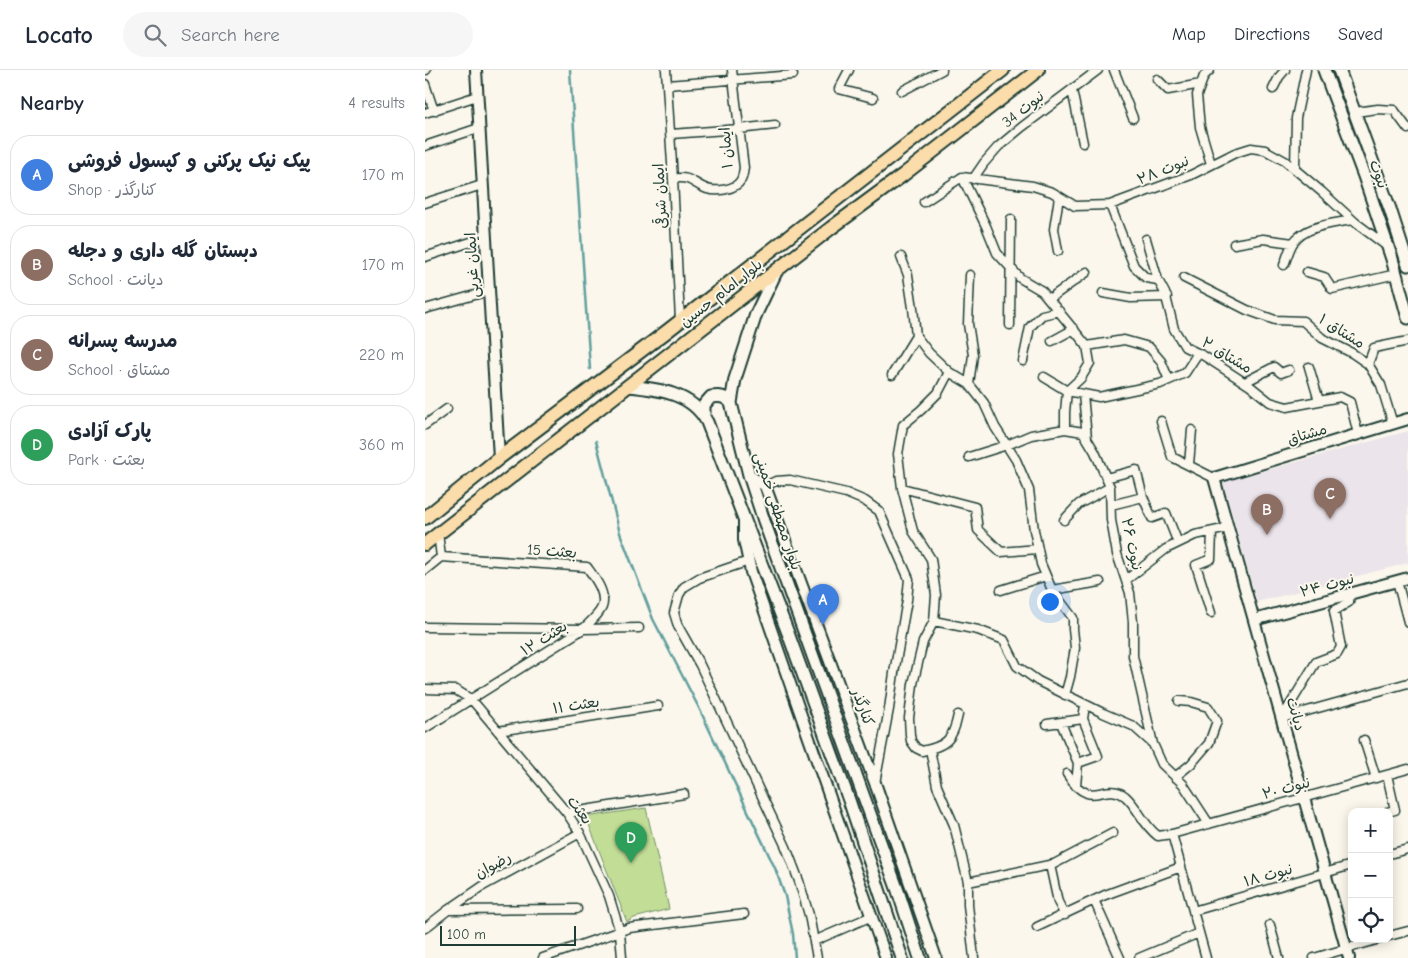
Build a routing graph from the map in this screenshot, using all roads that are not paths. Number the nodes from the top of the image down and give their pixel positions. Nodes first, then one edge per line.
1 (476, 70) edge
2 (666, 70) edge
3 (732, 70) edge
4 (849, 70) edge
5 (942, 70) edge
6 (1003, 70) edge
7 (1038, 70) edge
8 (1098, 70) edge
9 (1114, 70) edge
10 (1209, 70) edge
11 (1285, 70) edge
12 (1306, 70) edge
13 (1324, 70) edge
14 (1339, 70) edge
15 (793, 75) dead end
16 (1157, 79) dead end
17 (733, 80) junction
18 (425, 84) edge
19 (1201, 84) junction
20 (667, 85) junction
21 (1273, 89) dead end
22 (1072, 90) junction
23 (902, 91) dead end
24 (477, 96) junction
25 (873, 98) dead end
26 (434, 111) junction
27 (1355, 112) junction
28 (425, 113) edge
29 (1133, 118) dead end
30 (775, 125) dead end
31 (479, 128) junction
32 (739, 129) junction
33 (1408, 129) edge
34 (671, 134) junction
35 (1083, 143) dead end
36 (425, 146) edge
37 (1211, 164) junction
38 (1295, 170) junction
39 (962, 177) junction
40 (673, 179) junction
41 (973, 179) junction
42 (483, 185) junction
43 (1059, 197) junction
44 (924, 202) dead end
45 (425, 203) edge
46 (1110, 205) junction
47 (1011, 219) dead end
48 (1352, 220) junction
49 (486, 237) junction
50 (1146, 240) dead end
51 (1405, 242) edge
52 (1293, 243) junction
53 (1234, 244) dead end
54 (1388, 247) junction
55 (1058, 251) dead end
56 (425, 257) edge
57 (901, 257) dead end
58 (1284, 265) dead end
59 (1408, 265) edge
60 (1012, 269) junction
61 (777, 270) junction
62 (1087, 272) dead end
63 (1307, 272) dead end
64 (1396, 274) junction
65 (970, 275) dead end
66 (1184, 278) dead end
67 (1158, 280) junction
68 (489, 291) junction
69 (1103, 293) dead end
70 (1167, 297) junction
71 (1049, 299) junction
72 (425, 309) edge
73 (1059, 311) junction
74 (1408, 318) edge
75 (680, 320) junction
76 (1010, 325) dead end
77 (1074, 329) junction
78 (916, 336) junction
79 (1052, 341) dead end
80 (1408, 341) edge
81 (1087, 346) junction
82 (1198, 353) junction
83 (1023, 361) dead end
84 (1368, 364) junction
85 (1309, 367) dead end
86 (1289, 370) dead end
87 (949, 372) junction
88 (891, 375) dead end
89 (1044, 377) dead end
90 (1169, 380) junction
91 (1245, 382) junction
92 (969, 384) junction
93 (629, 386) junction
94 (1067, 391) junction
95 (1083, 394) junction
96 (1319, 401) junction
97 (731, 403) junction
98 (447, 409) dead end
99 (704, 415) junction
100 (1408, 419) edge
101 (1161, 421) dead end
102 (1393, 424) junction
103 (425, 425) edge
104 (1065, 429) junction
105 (1191, 430) dead end
106 (1359, 434) junction
107 (1088, 440) junction
108 (1007, 446) junction
109 (499, 458) junction
110 (969, 458) dead end
111 (1189, 464) junction
112 (749, 475) junction
113 (1106, 478) junction
114 (1214, 478) junction
115 (765, 486) junction
116 (902, 488) junction
117 (1110, 488) junction
118 (1143, 497) junction
119 (1111, 505) junction
120 (425, 518) edge
121 (744, 518) junction
122 (1064, 520) dead end
123 (1228, 528) junction
124 (1212, 532) junction
125 (438, 534) junction
126 (1178, 543) junction
127 (425, 544) edge
128 (1038, 549) junction
129 (441, 557) junction
130 (749, 561) junction
131 (425, 570) edge
132 (1046, 576) junction
133 (1408, 578) edge
134 (1126, 580) junction
135 (1397, 581) junction
136 (1099, 582) dead end
137 (1001, 590) dead end
138 (1052, 590) junction
139 (1350, 594) junction
140 (1211, 613) dead end
141 (1254, 620) junction
142 (934, 621) junction
143 (1408, 622) edge
144 (425, 627) edge
145 (639, 628) dead end
146 (583, 629) junction
147 (1408, 683) edge
148 (425, 689) edge
149 (1065, 695) junction
150 (472, 700) junction
151 (1179, 701) dead end
152 (1085, 705) junction
153 (658, 706) dead end
154 (958, 715) dead end
155 (1281, 718) junction
156 (1083, 719) junction
157 (1061, 723) junction
158 (1047, 724) dead end
159 (425, 728) edge
160 (498, 731) junction
161 (1364, 740) dead end
162 (1153, 744) junction
163 (930, 749) junction
164 (1078, 763) junction
165 (1408, 769) edge
166 (1067, 774) dead end
167 (1387, 775) junction
168 (1175, 777) junction
169 (1376, 778) junction
170 (875, 783) junction
171 (1076, 786) junction
172 (684, 794) dead end
173 (1304, 798) junction
174 (1393, 810) edge
175 (567, 813) junction
176 (1209, 824) junction
177 (1113, 832) dead end
178 (580, 833) junction
179 (1172, 834) junction
180 (1408, 849) edge
181 (1393, 853) edge
182 (1050, 865) junction
183 (1181, 867) junction
184 (1348, 867) edge
185 (1325, 873) junction
186 (969, 882) junction
187 (1094, 900) junction
188 (577, 909) dead end
189 (448, 910) junction
190 (1193, 911) junction
191 (744, 914) dead end
192 (1065, 915) junction
193 (872, 916) junction
194 (1270, 925) dead end
195 (425, 928) edge
196 (1037, 928) dead end
197 (1408, 931) edge
198 (620, 932) junction
199 (1199, 934) junction
200 (1393, 935) edge
201 (814, 942) junction
202 (1371, 943) edge
203 (1348, 954) edge
204 (543, 958) edge
205 (622, 958) edge
206 (817, 958) edge
207 (886, 958) edge
208 (902, 958) edge
209 (920, 958) edge
210 (936, 958) edge
211 (974, 958) edge
212 (1120, 958) edge
213 (1139, 958) edge
214 (1206, 958) edge
215 (1279, 958) edge
216 (1314, 958) edge

1 - 24 street, ایمان غربی
2 - 20 street, ایمان شرقی
3 - 17 street, ایمان ۱
4 - 25 street
5 - 23 street
6 - 75 main road, بلوار امام حسین
7 - 61 main road, بلوار امام حسین
8 - 22 street, نبوت 34
9 - 29 street
10 - 19 street
11 - 21 street
12 - 38 street
13 - 54 main road, نبوت
14 - 27 main road, نبوت
15 - 17 street
16 - 19 street
17 - 20 street
17 - 32 street, ایمان ۱
18 - 26 street
19 - 37 street
20 - 34 street, ایمان شرقی
22 - 35 street
22 - 41 street, نبوت 34
24 - 26 street
24 - 31 street, ایمان غربی
26 - 28 street
27 - 33 street
27 - 51 main road, نبوت
30 - 32 street
31 - 36 street
31 - 42 street, ایمان غربی
32 - 34 street
32 - 40 street, ایمان ۱
34 - 40 street, ایمان شرقی
37 - 38 street, نبوت ۲۸
37 - 46 street, نبوت ۲۸
38 - 48 street, نبوت ۲۸
39 - 41 street, نبوت ۲۸
39 - 44 street
39 - 60 street
40 - 75 street, ایمان شرقی
41 - 43 street, نبوت ۲۸
42 - 45 street
42 - 49 street, ایمان غربی
43 - 46 street, نبوت ۲۸
43 - 55 street
46 - 67 street
47 - 60 street
48 - 52 street
48 - 54 street, نبوت ۲۸
49 - 56 street
49 - 68 street, ایمان غربی
50 - 67 street, مشتاق ۲
51 - 59 main road, نبوت
52 - 53 street
52 - 58 street
54 - 64 main road, نبوت
57 - 78 street
60 - 71 street
60 - 76 street
61 - 93 main road, بلوار امام حسین
61 - 97 main road, بلوار مصطفی خمینی
62 - 71 street
63 - 64 street
64 - 74 main road, نبوت
65 - 92 street
66 - 84 street, مشتاق ۱
67 - 70 street, مشتاق ۲
68 - 72 street
68 - 109 street, ایمان غربی
69 - 70 street
70 - 82 street, مشتاق ۲
71 - 73 street
73 - 77 street
73 - 83 street
75 - 109 main road, بلوار امام حسین
77 - 79 street
77 - 81 street
78 - 87 street
78 - 88 street
80 - 84 street
81 - 90 street
81 - 94 street
82 - 90 street
82 - 91 street, مشتاق ۲
84 - 102 street, مشتاق ۱
85 - 96 street
86 - 91 street
87 - 92 street
87 - 116 street
89 - 94 street
90 - 95 street
91 - 96 street, مشتاق ۲
92 - 108 street
93 - 99 main road, بلوار مصطفی خمینی
93 - 125 main road, بلوار امام حسین
94 - 95 street
94 - 104 street
95 - 107 street
96 - 106 street, مشتاق ۲
97 - 99 main road
97 - 112 main road, بلوار مصطفی خمینی
98 - 103 street
99 - 121 main road, بلوار مصطفی خمینی
100 - 102 street, مشتاق
101 - 111 street
102 - 106 street, مشتاق
104 - 107 street
104 - 108 street
105 - 111 street
106 - 114 street, مشتاق
107 - 113 street, نبوت ۲۶
108 - 110 street
108 - 128 street
109 - 120 main road, بلوار امام حسین
111 - 114 street
112 - 115 street
112 - 209 main road, بلوار مصطفی خمینی
113 - 117 street, نبوت ۲۶
113 - 118 street
114 - 123 street, دیانت
115 - 170 street, کنارگذر
115 - 170 street
116 - 128 street
116 - 142 street
117 - 119 street, نبوت ۲۶
117 - 122 street
118 - 119 street
118 - 126 street
119 - 134 street, نبوت ۲۶
121 - 130 street
121 - 208 main road, بلوار مصطفی خمینی
123 - 124 street
123 - 141 street, دیانت
124 - 126 street
124 - 140 street
125 - 127 main road, بلوار امام حسین
125 - 129 street
126 - 134 street
128 - 132 street
129 - 131 street
129 - 146 street, بعثت 15
130 - 193 street
130 - 201 street
132 - 137 street
132 - 138 street
133 - 135 street, نبوت ۲۴
134 - 162 street, نبوت ۲۶
135 - 139 street, نبوت ۲۴
135 - 143 street
136 - 138 street
138 - 149 street
139 - 141 street, نبوت ۲۴
139 - 155 street
141 - 155 street, دیانت
142 - 149 street
142 - 163 street
144 - 146 street
145 - 146 street, بعثت ۱۲
146 - 150 street, بعثت ۱۲
147 - 155 street
148 - 150 street
149 - 152 street
150 - 159 street, بعثت ۱۲
150 - 160 street, بعثت
151 - 168 street
152 - 156 street
152 - 162 street
153 - 160 street, بعثت ۱۱
154 - 163 street
155 - 173 street, دیانت
156 - 157 street
156 - 164 street
157 - 158 street
157 - 164 street
160 - 175 street, بعثت
161 - 169 street
162 - 168 street
163 - 186 street
164 - 171 street
165 - 167 street, نبوت ۲۰
166 - 171 street
167 - 169 street, نبوت ۲۰
167 - 174 street
168 - 176 street
169 - 173 street, نبوت ۲۰
170 - 210 street, کنارگذر
171 - 179 street
172 - 175 street
173 - 176 street, نبوت ۲۰
173 - 185 street, دیانت
175 - 178 street, بعثت
176 - 179 street, نبوت ۲۰
177 - 182 street
178 - 189 street, رضوان
178 - 198 street, بعثت
179 - 183 street
180 - 181 street
182 - 186 street
182 - 192 street
183 - 187 street
183 - 190 street
184 - 185 street, نبوت ۱۸
185 - 190 street, نبوت ۱۸
185 - 203 street, دیانت
186 - 211 street
187 - 192 street
187 - 212 street
188 - 189 street
189 - 195 street, رضوان
190 - 199 street
191 - 198 street
192 - 196 street
193 - 201 street
193 - 207 street
194 - 215 street
197 - 200 street
198 - 204 street
198 - 205 street, بعثت
199 - 213 street
199 - 214 street
201 - 206 street
202 - 203 street
203 - 216 street

